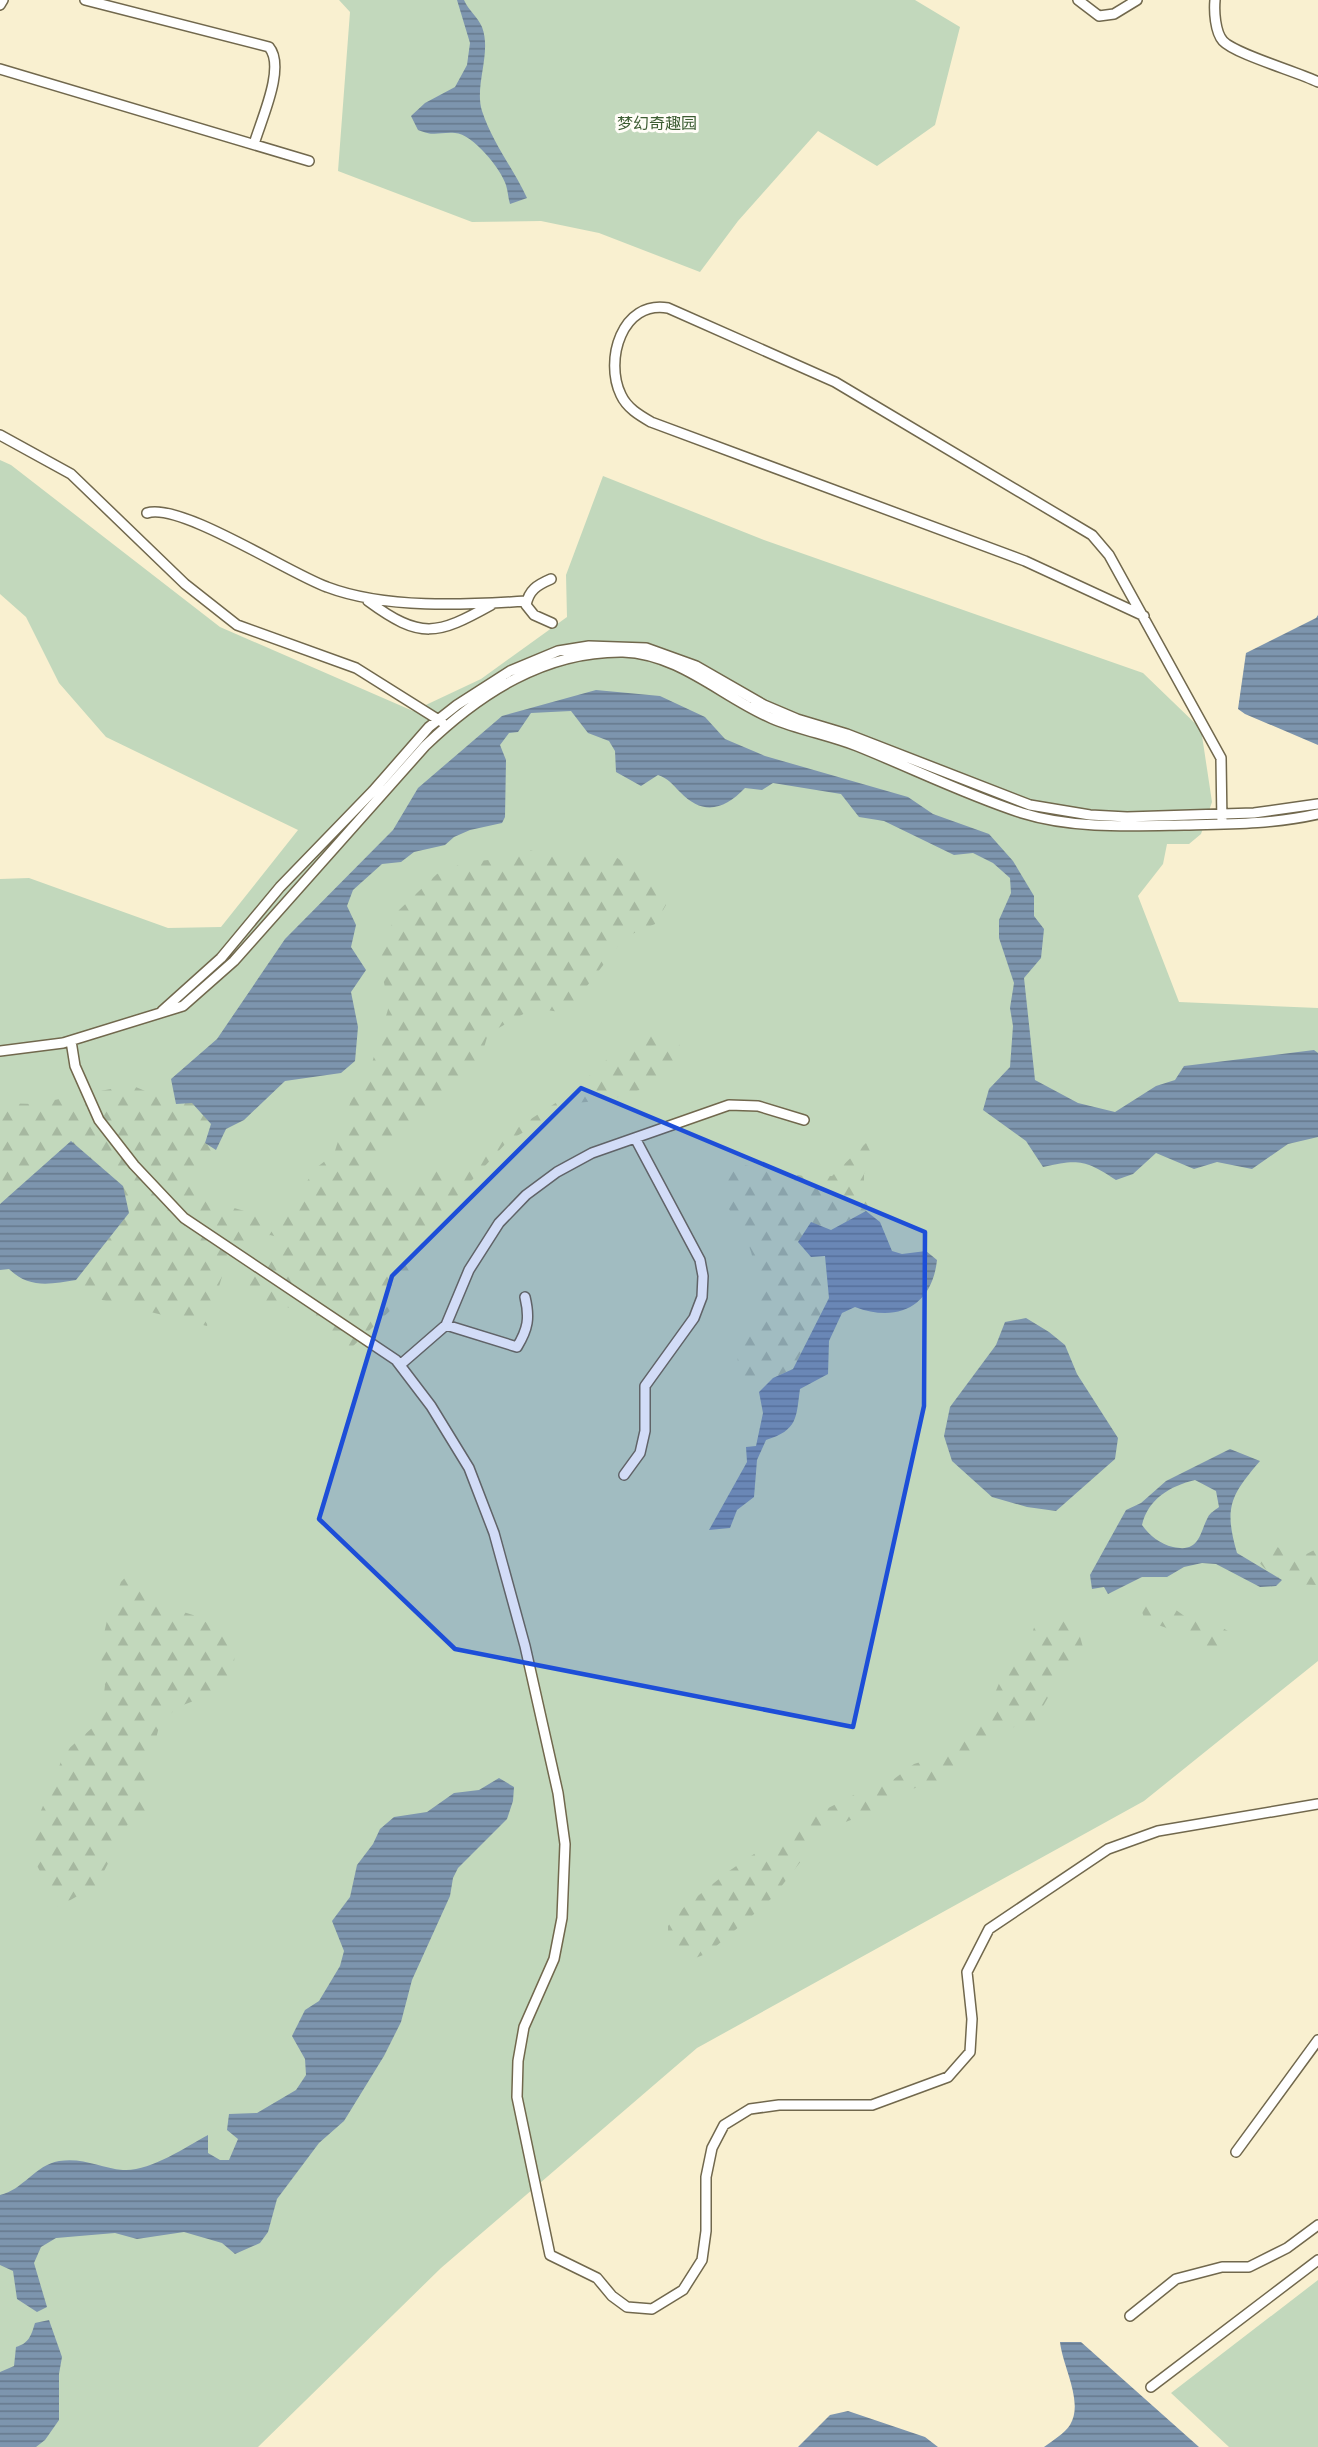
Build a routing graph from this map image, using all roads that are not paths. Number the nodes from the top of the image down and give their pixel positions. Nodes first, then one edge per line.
1 (3, 0) edge
2 (85, 0) edge
3 (1078, 0) edge
4 (1137, 0) edge
5 (1215, 0) edge
6 (0, 5) edge
7 (0, 69) edge
8 (1318, 82) edge
9 (254, 144) junction
10 (309, 161) dead end
11 (0, 435) edge
12 (147, 513) dead end
13 (550, 579) dead end
14 (367, 599) junction
15 (527, 601) junction
16 (493, 603) junction
17 (1144, 616) junction
18 (552, 623) dead end
19 (442, 722) junction
20 (1318, 804) edge
21 (1318, 814) edge
22 (1222, 819) junction
23 (160, 1013) junction
24 (71, 1041) junction
25 (0, 1051) edge
26 (804, 1120) dead end
27 (635, 1138) junction
28 (525, 1297) dead end
29 (446, 1325) junction
30 (400, 1365) junction
31 (624, 1475) dead end
32 (1318, 1804) edge
33 (1318, 2040) edge
34 (1236, 2152) dead end
35 (1318, 2225) edge
36 (1318, 2260) edge
37 (1130, 2316) dead end
38 (1151, 2387) dead end

1 - 6 street
2 - 9 street
3 - 4 street
5 - 8 street
7 - 9 street
9 - 10 street
11 - 19 street
12 - 14 street
13 - 15 street
14 - 16 street
14 - 16 street
15 - 16 street
15 - 18 street
17 - 17 street
17 - 22 street
19 - 22 street
19 - 23 street
19 - 23 street
20 - 22 street
21 - 22 street
23 - 24 street
24 - 25 street
24 - 30 street
26 - 27 street
27 - 29 street
27 - 31 street
28 - 29 street
29 - 30 street
30 - 32 street
33 - 34 street
35 - 37 street
36 - 38 street

